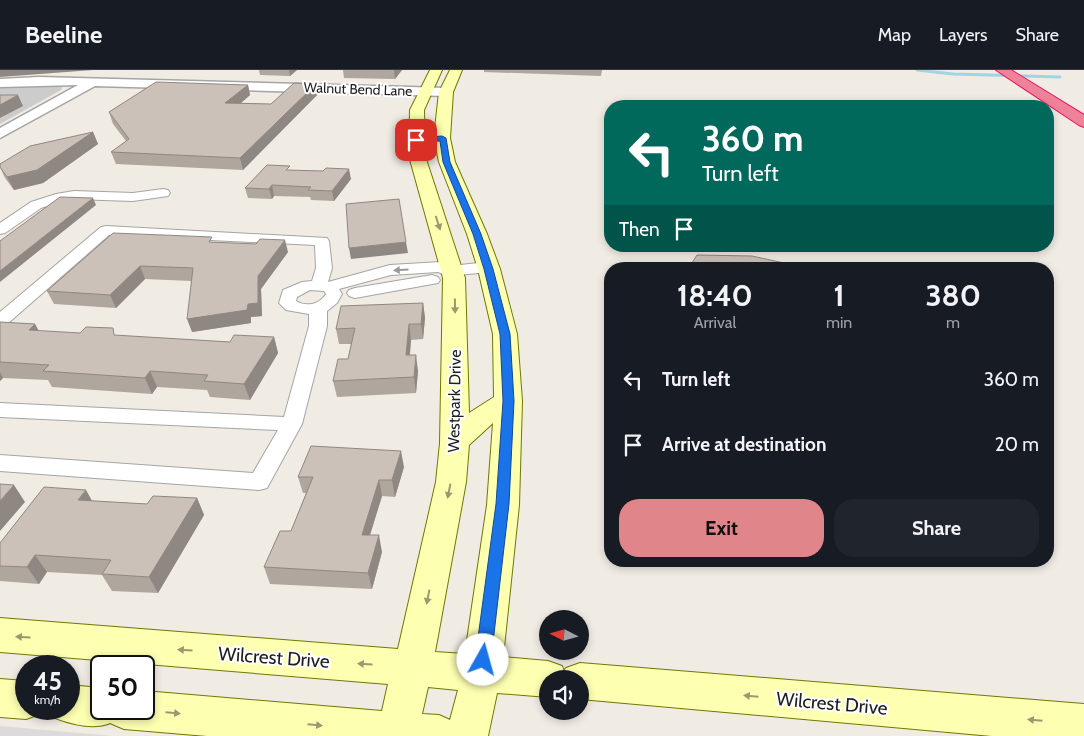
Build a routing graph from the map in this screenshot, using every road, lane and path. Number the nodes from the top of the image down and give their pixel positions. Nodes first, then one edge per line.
1 (436, 70) edge
2 (456, 70) edge
3 (1002, 70) edge
4 (1018, 70) edge
5 (93, 82) junction
6 (0, 83) edge
7 (425, 92) junction
8 (446, 92) junction
9 (1049, 100) edge
10 (1054, 103) edge
11 (1084, 110) edge
12 (1084, 122) edge
13 (0, 134) edge
14 (442, 138) junction
15 (416, 140) junction
16 (458, 191) junction
17 (163, 193) dead end
18 (429, 194) junction
19 (0, 230) edge
20 (488, 267) junction
21 (451, 271) junction
22 (325, 294) junction
23 (0, 321) edge
24 (508, 401) junction
25 (0, 410) edge
26 (292, 424) junction
27 (455, 443) junction
28 (0, 463) edge
29 (0, 635) edge
30 (413, 667) junction
31 (482, 673) junction
32 (539, 678) edge
33 (589, 683) edge
34 (0, 698) edge
35 (15, 699) edge
36 (155, 712) edge
37 (1084, 724) edge
38 (396, 734) edge
39 (439, 736) edge
40 (467, 736) edge

1 - 7 main road, Westpark Drive
2 - 8 main road
3 - 9 highway
4 - 11 highway
5 - 6 street, Walnut Bend Lane
5 - 7 street, Walnut Bend Lane
5 - 13 street
7 - 8 street, Walnut Bend Lane
7 - 15 main road, Westpark Drive
8 - 14 main road
10 - 12 highway
14 - 15 main road
14 - 16 main road
15 - 18 main road, Westpark Drive
16 - 18 main road
16 - 20 main road
17 - 19 street
18 -> 21 main road, Westpark Drive
20 - 21 street
20 - 24 main road
21 - 22 street
21 -> 27 main road, Westpark Drive
22 - 23 street
22 - 26 street
24 - 27 main road
24 - 31 main road
25 - 26 street
26 - 28 street
27 -> 30 main road, Westpark Drive
30 -> 29 main road, Wilcrest Drive
30 - 31 main road, Wilcrest Drive
30 - 38 main road, Westpark Drive
31 - 32 main road, Wilcrest Drive
31 - 40 main road
37 -> 33 main road, Wilcrest Drive
34 - 35 main road
36 -> 38 main road
38 - 39 main road

